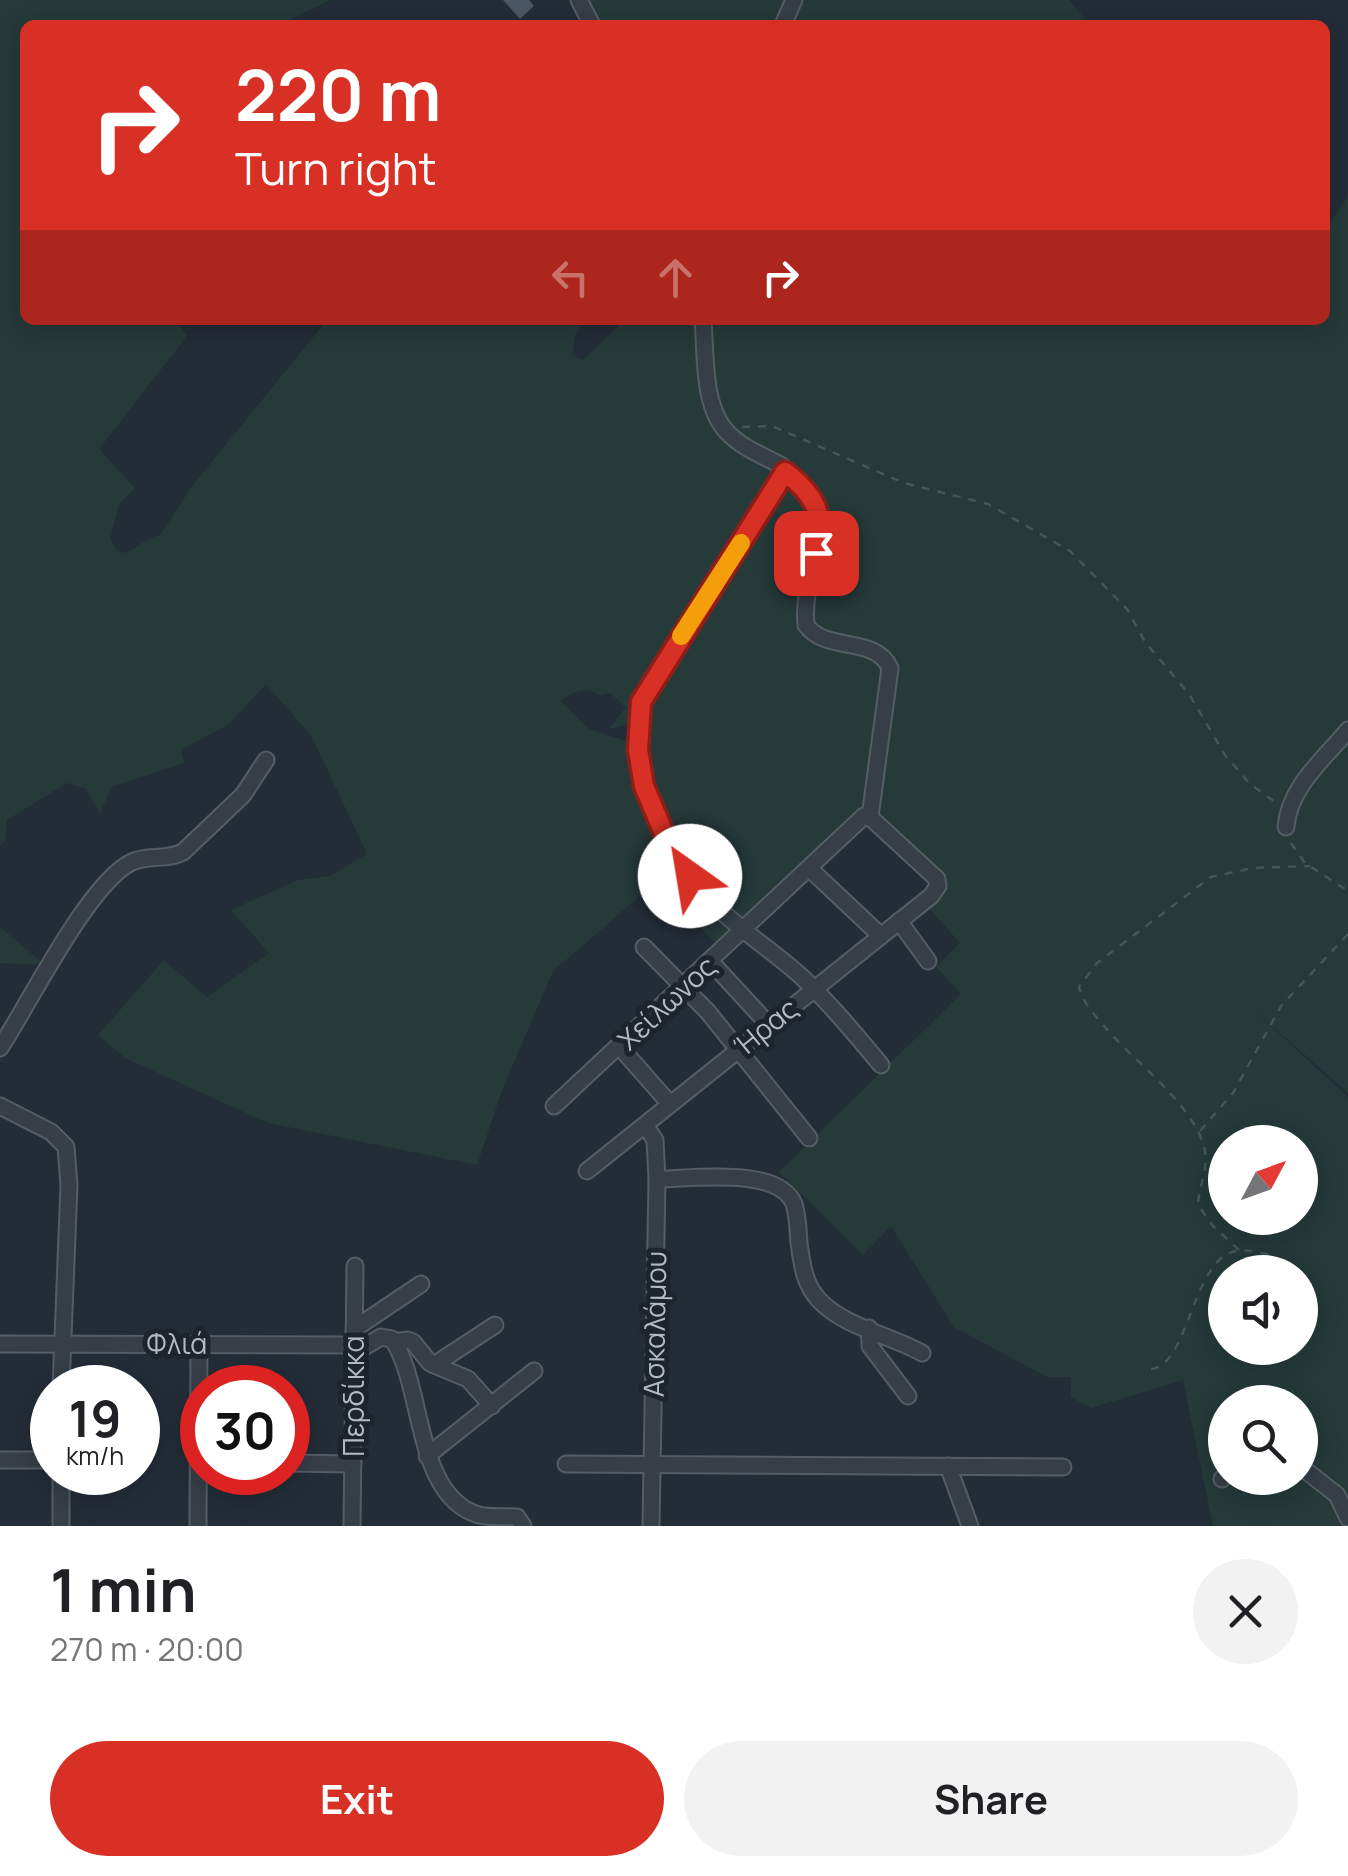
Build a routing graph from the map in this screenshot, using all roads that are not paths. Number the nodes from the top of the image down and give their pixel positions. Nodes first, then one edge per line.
1 (704, 325) edge
2 (785, 472) junction
3 (1348, 730) edge
4 (266, 760) dead end
5 (868, 816) junction
6 (1286, 828) road end
7 (810, 870) junction
8 (900, 921) junction
9 (746, 930) junction
10 (881, 936) junction
11 (644, 947) dead end
12 (711, 962) junction
13 (928, 962) dead end
14 (683, 988) junction
15 (814, 989) junction
16 (769, 1025) junction
17 (619, 1046) junction
18 (0, 1048) edge
19 (738, 1050) junction
20 (881, 1065) dead end
21 (670, 1104) junction
22 (0, 1106) edge
23 (554, 1106) dead end
24 (645, 1124) junction
25 (809, 1138) dead end
26 (587, 1171) dead end
27 (657, 1178) junction
28 (355, 1266) dead end
29 (420, 1284) dead end
30 (495, 1326) dead end
31 (869, 1328) junction
32 (354, 1342) junction
33 (394, 1342) junction
34 (0, 1344) edge
35 (64, 1344) junction
36 (199, 1344) junction
37 (922, 1353) dead end
38 (63, 1365) edge
39 (199, 1365) edge
40 (434, 1365) junction
41 (534, 1371) dead end
42 (908, 1396) dead end
43 (492, 1406) junction
44 (427, 1456) junction
45 (0, 1460) edge
46 (30, 1460) edge
47 (310, 1463) edge
48 (353, 1464) junction
49 (566, 1464) dead end
50 (652, 1464) junction
51 (948, 1466) junction
52 (1063, 1467) dead end
53 (1318, 1480) edge
54 (61, 1495) edge
55 (199, 1495) edge
56 (1348, 1518) edge
57 (61, 1526) edge
58 (198, 1526) edge
59 (352, 1526) edge
60 (523, 1526) edge
61 (650, 1526) edge
62 (970, 1526) edge

1 - 2 street
2 - 5 street
2 - 9 street
3 - 6 street
4 - 18 street
5 - 7 street, Χείλωνος
5 - 8 street, Ήρας
7 - 9 street, Χείλωνος
7 - 10 street
8 - 10 street, Ήρας
8 - 13 street
9 - 12 street, Χείλωνος
9 - 15 street
10 - 15 street, Ήρας
11 - 14 street
12 - 14 street, Χείλωνος
12 - 16 street
14 - 17 street, Χείλωνος
14 - 19 street
15 - 16 street, Ήρας
15 - 20 street
16 - 19 street, Ήρας
17 - 21 street
17 - 23 street, Χείλωνος
19 - 21 street, Ήρας
19 - 25 street
21 - 24 street, Ήρας
22 - 35 street
24 - 26 street, Ήρας
24 - 27 street, Ασκαλάμου
27 - 31 street
27 - 50 street, Ασκαλάμου
28 - 32 street, Περδίκκα
29 - 32 street
30 - 40 street
31 - 37 street
31 - 42 street
32 - 33 street, Φλιά
32 - 36 street, Φλιά
32 - 48 street, Περδίκκα
33 - 40 street
33 - 44 street
34 - 35 street, Φλιά
35 - 36 street, Φλιά
35 - 38 street
36 - 39 street
40 - 43 street
41 - 43 street
43 - 44 street
44 - 60 street
45 - 46 street
47 - 48 street
48 - 59 street, Περδίκκα
49 - 50 street
50 - 51 street
50 - 61 street, Ασκαλάμου
51 - 52 street
51 - 62 street
53 - 56 street
54 - 57 street
55 - 58 street

